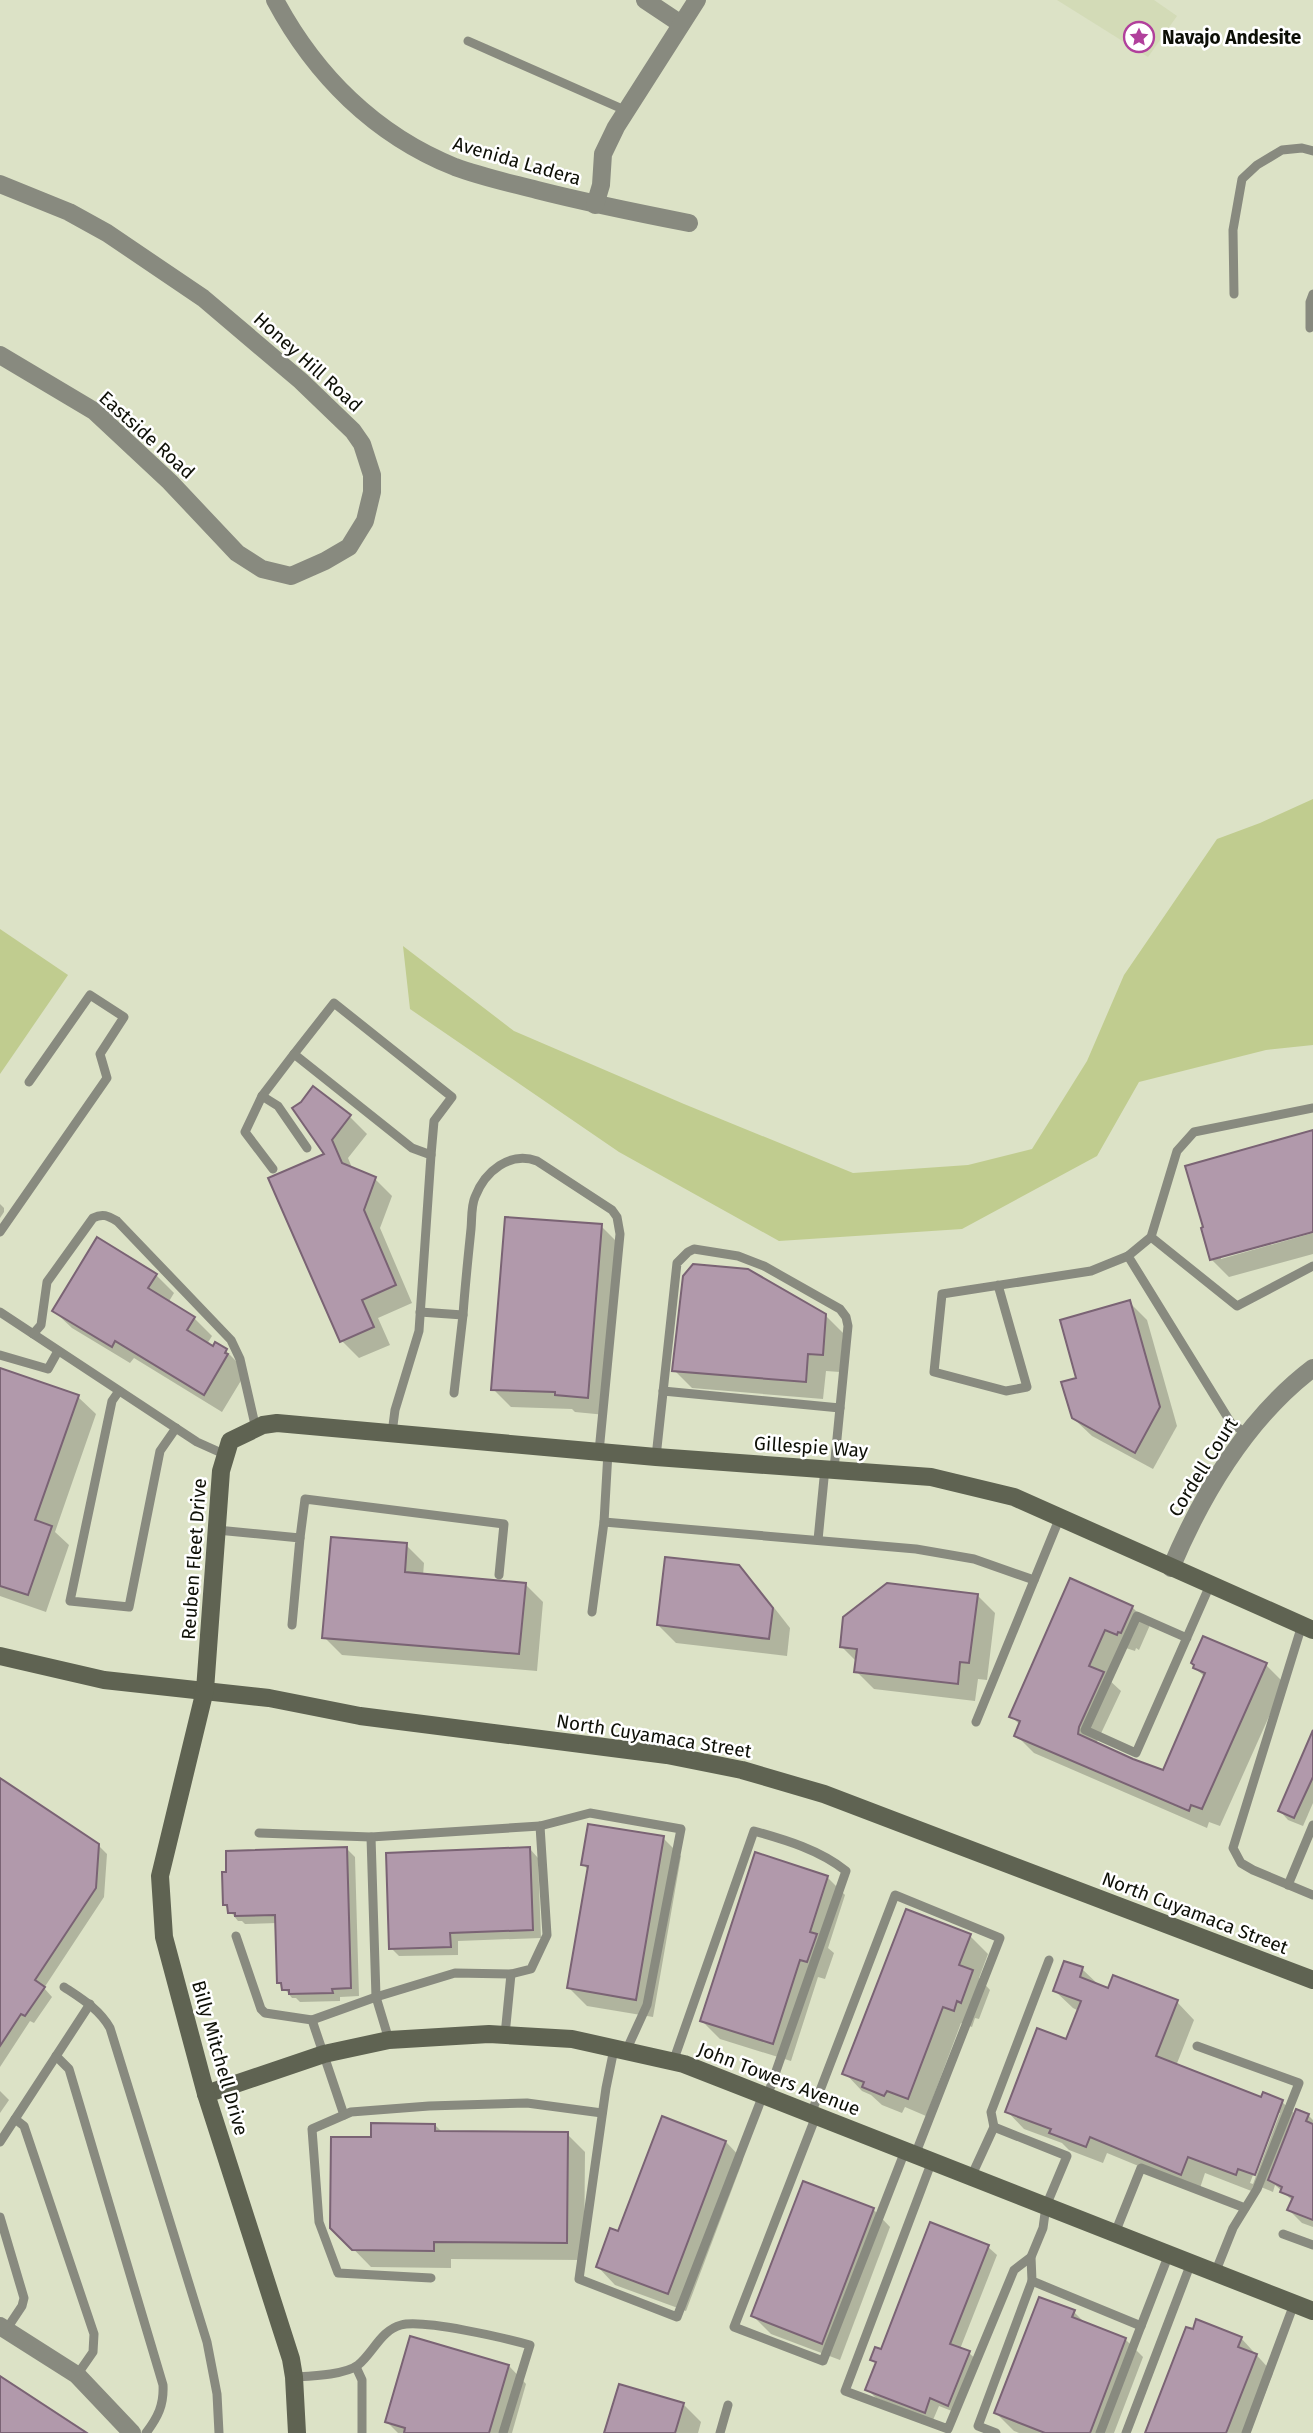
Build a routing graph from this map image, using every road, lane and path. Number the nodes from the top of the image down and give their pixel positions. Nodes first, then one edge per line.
1 (275, 0) edge
2 (645, 0) edge
3 (697, 0) edge
4 (681, 24) junction
5 (468, 41) dead end
6 (627, 111) junction
7 (1313, 150) edge
8 (0, 184) edge
9 (595, 205) junction
10 (689, 223) dead end
11 (1234, 294) dead end
12 (1313, 294) edge
13 (1310, 328) dead end
14 (0, 355) edge
15 (220, 536) joint
16 (294, 1054) junction
17 (29, 1082) dead end
18 (262, 1096) junction
19 (1313, 1108) edge
20 (307, 1148) dead end
21 (431, 1155) junction
22 (273, 1169) dead end
23 (0, 1232) edge
24 (1151, 1237) junction
25 (1128, 1256) junction
26 (1313, 1266) edge
27 (998, 1285) junction
28 (0, 1312) edge
29 (420, 1312) junction
30 (463, 1315) junction
31 (33, 1334) junction
32 (58, 1351) junction
33 (0, 1355) edge
34 (1313, 1368) edge
35 (120, 1391) junction
36 (663, 1391) junction
37 (454, 1393) dead end
38 (840, 1408) junction
39 (277, 1423) joint
40 (176, 1428) junction
41 (256, 1429) junction
42 (392, 1433) junction
43 (1247, 1434) junction
44 (603, 1452) junction
45 (226, 1455) junction
46 (656, 1457) junction
47 (829, 1469) junction
48 (1060, 1517) junction
49 (604, 1522) junction
50 (217, 1530) junction
51 (300, 1538) junction
52 (818, 1540) junction
53 (1171, 1568) junction
54 (499, 1575) dead end
55 (1034, 1580) junction
56 (1210, 1585) junction
57 (592, 1612) dead end
58 (292, 1625) dead end
59 (1307, 1628) edge
60 (1187, 1638) junction
61 (0, 1656) edge
62 (205, 1690) junction
63 (976, 1722) dead end
64 (1313, 1825) edge
65 (540, 1826) junction
66 (258, 1833) dead end
67 (371, 1837) junction
68 (1288, 1885) junction
69 (1313, 1895) edge
70 (236, 1936) dead end
71 (1049, 1960) dead end
72 (511, 1975) junction
73 (1313, 1980) edge
74 (64, 1987) dead end
75 (376, 1997) junction
76 (90, 2004) junction
77 (312, 2020) junction
78 (505, 2035) junction
79 (389, 2040) junction
80 (1197, 2046) dead end
81 (620, 2050) junction
82 (324, 2054) junction
83 (56, 2056) junction
84 (673, 2062) junction
85 (206, 2094) junction
86 (765, 2096) junction
87 (602, 2113) junction
88 (344, 2115) junction
89 (813, 2115) junction
90 (15, 2119) junction
91 (994, 2127) junction
92 (0, 2142) edge
93 (917, 2156) junction
94 (971, 2177) junction
95 (1046, 2206) junction
96 (1245, 2208) junction
97 (0, 2217) edge
98 (1115, 2233) junction
99 (1283, 2234) dead end
100 (1313, 2245) edge
101 (1169, 2254) junction
102 (1031, 2257) junction
103 (1191, 2263) junction
104 (1215, 2273) junction
105 (431, 2278) dead end
106 (1032, 2281) junction
107 (1294, 2304) junction
108 (1313, 2311) edge
109 (1141, 2326) junction
110 (3, 2328) edge
111 (356, 2367) junction
112 (77, 2375) junction
113 (295, 2377) junction
114 (728, 2405) dead end
115 (132, 2433) edge
116 (146, 2433) edge
117 (219, 2433) edge
118 (297, 2433) edge
119 (362, 2433) edge
120 (503, 2433) edge
121 (720, 2433) edge
122 (996, 2433) edge
123 (1100, 2433) edge
124 (1126, 2433) edge
125 (1246, 2433) edge

1 - 9 street, Avenida Ladera
2 - 4 street
3 - 4 street
4 - 6 street
5 - 6 lane
6 - 9 street
7 - 11 lane
8 - 15 street, Honey Hill Road
9 - 10 street, Avenida Ladera
12 - 13 lane
14 - 15 street, Eastside Road
16 - 18 lane
16 - 21 lane
16 - 21 lane
17 - 23 lane
18 - 20 lane
18 - 22 lane
19 - 24 lane
21 - 29 lane
24 - 25 lane
24 - 26 lane
25 - 27 lane
25 - 43 lane
27 - 27 lane
28 - 31 lane
29 - 30 lane
29 - 42 lane
30 - 37 lane
30 - 44 lane
31 - 32 lane
31 - 41 lane
32 - 33 lane
32 - 35 lane
34 - 43 street, Cordell Court
35 - 40 lane
35 - 40 lane
36 - 38 lane
36 - 38 lane
36 - 46 lane
38 - 47 lane
39 - 41 street, Reuben Fleet Drive
39 - 42 street, Gillespie Way
40 - 45 lane
41 - 45 street, Reuben Fleet Drive
42 - 44 street, Gillespie Way
43 - 53 street, Cordell Court
44 - 46 street, Gillespie Way
44 - 49 lane
45 - 50 street, Reuben Fleet Drive
46 - 47 street, Gillespie Way
47 - 48 street, Gillespie Way
47 - 52 lane
48 - 53 street, Gillespie Way
48 - 55 lane
49 - 52 lane
49 - 57 lane
50 - 51 lane
50 - 62 street, Reuben Fleet Drive
51 - 54 lane
51 - 58 lane
52 - 55 lane
53 - 56 street, Gillespie Way
55 - 63 lane
56 - 59 street, Gillespie Way
56 - 60 lane
59 - 68 lane
60 - 60 lane
61 - 62 street, North Cuyamaca Street
62 - 73 street, North Cuyamaca Street
62 - 85 street, Billy Mitchell Drive
64 - 68 lane
65 - 67 lane
65 - 72 lane
65 - 81 lane
66 - 67 lane
67 - 75 lane
68 - 69 lane
70 - 77 lane
71 - 91 lane
72 - 75 lane
72 - 78 lane
74 - 76 lane
75 - 77 lane
75 - 79 lane
76 - 83 lane
76 - 117 lane
77 - 82 lane
78 - 79 street, John Towers Avenue
78 - 81 street, John Towers Avenue
79 - 82 street, John Towers Avenue
80 - 96 lane
81 - 84 street, John Towers Avenue
81 - 87 lane
82 - 85 street, John Towers Avenue
82 - 88 lane
83 - 90 lane
83 - 116 lane
84 - 86 street, John Towers Avenue
84 - 86 lane
85 - 113 street, Billy Mitchell Drive
86 - 87 lane
86 - 89 street, John Towers Avenue
87 - 88 lane
88 - 105 lane
89 - 93 street, John Towers Avenue
89 - 93 lane
89 - 93 lane
90 - 92 lane
90 - 112 lane
91 - 94 lane
91 - 95 lane
93 - 94 street, John Towers Avenue
93 - 102 lane
94 - 95 street, John Towers Avenue
95 - 98 street, John Towers Avenue
95 - 102 lane
96 - 98 lane
96 - 104 lane
97 - 110 lane
98 - 101 street, John Towers Avenue
99 - 100 lane
101 - 103 street, John Towers Avenue
101 - 109 lane
102 - 106 lane
103 - 104 street, John Towers Avenue
103 - 124 lane
104 - 107 street, John Towers Avenue
106 - 109 lane
106 - 122 lane
107 - 108 street, John Towers Avenue
107 - 125 lane
109 - 123 lane
110 - 112 street
111 - 113 lane
111 - 119 lane
111 - 120 lane
112 - 115 street
113 - 118 street, Billy Mitchell Drive
114 - 121 lane

